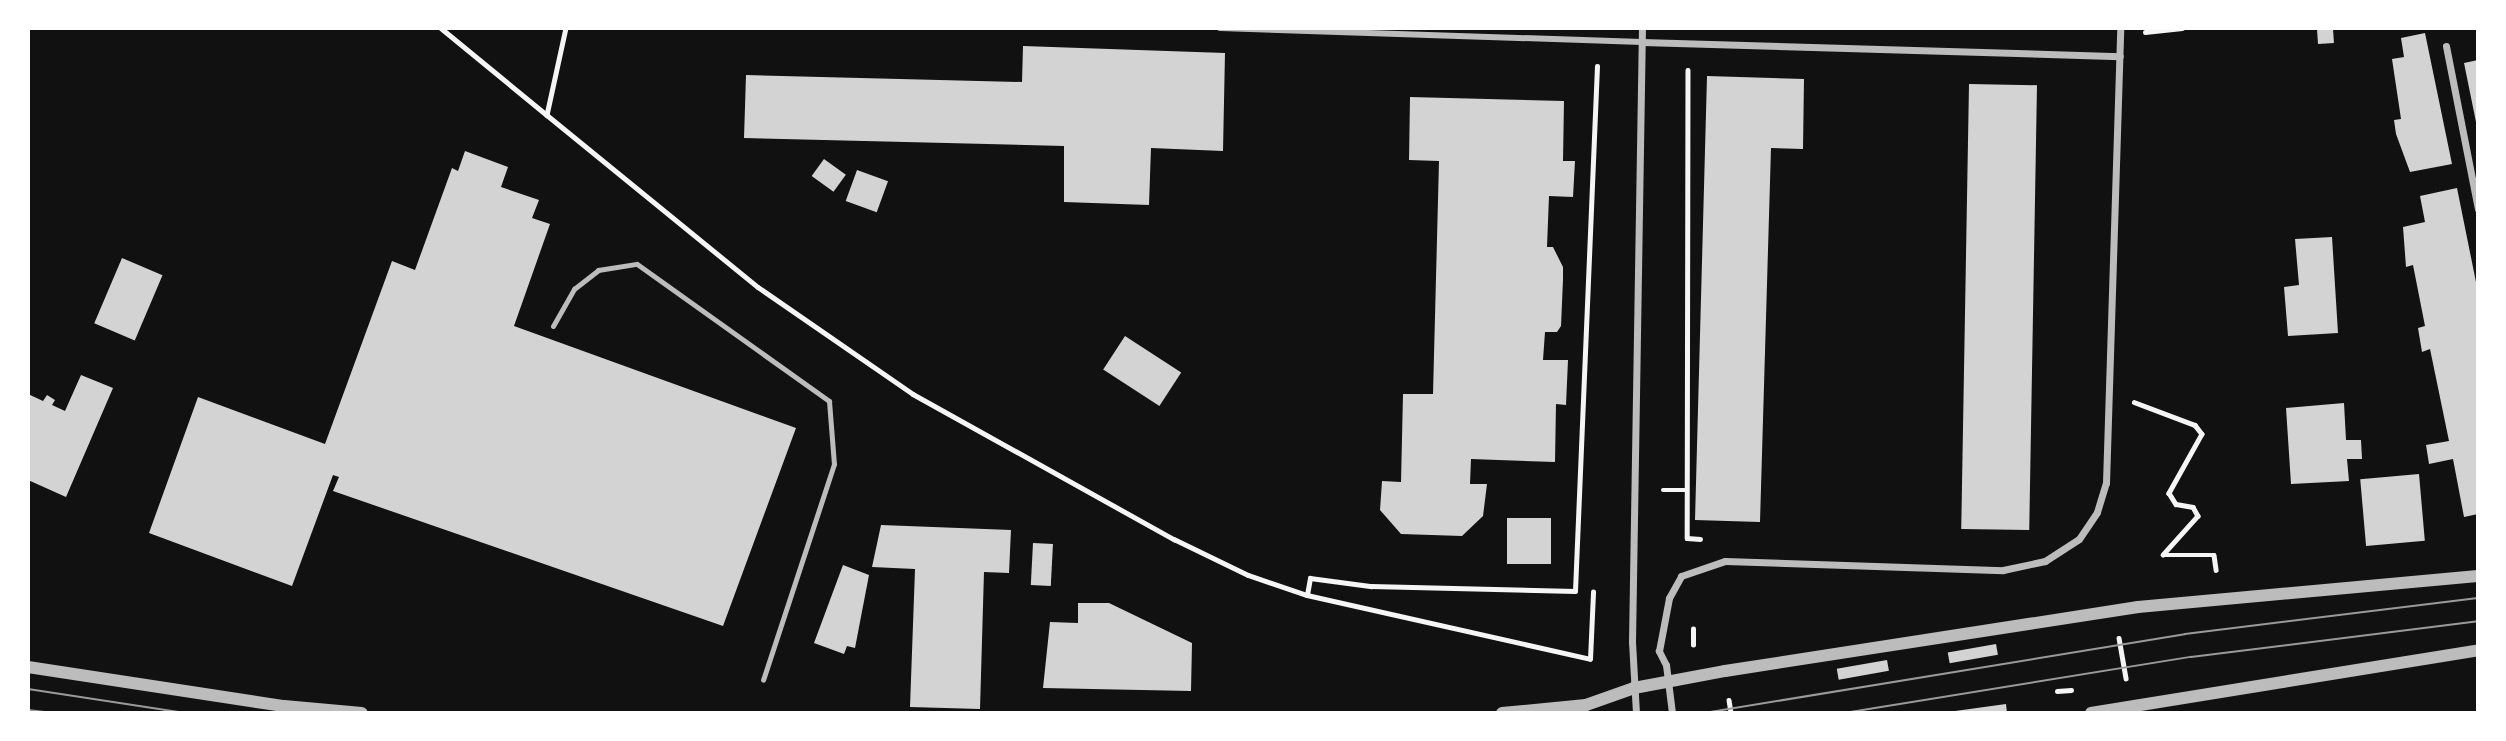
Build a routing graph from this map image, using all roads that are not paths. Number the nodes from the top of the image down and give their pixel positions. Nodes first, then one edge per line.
1 (1220, 28) edge
2 (1642, 28) edge
3 (2120, 32) edge
4 (1642, 42) junction
5 (2446, 46) dead end
6 (2120, 56) junction
7 (2478, 209) edge
8 (553, 326) dead end
9 (2478, 576) edge
10 (2478, 650) edge
11 (28, 667) edge
12 (763, 680) dead end
13 (1668, 682) junction
14 (1634, 688) junction
15 (362, 713) edge
16 (1502, 713) edge
17 (1636, 713) edge
18 (1672, 713) edge
19 (2091, 713) edge

1 - 4 street
2 - 4 street
3 - 6 street
4 - 6 street
4 - 14 street
5 - 7 street
6 - 13 street
8 - 12 lane
9 - 13 street
10 - 19 street
11 - 15 street
13 - 14 street
13 - 18 street
14 - 16 street
14 - 17 street

